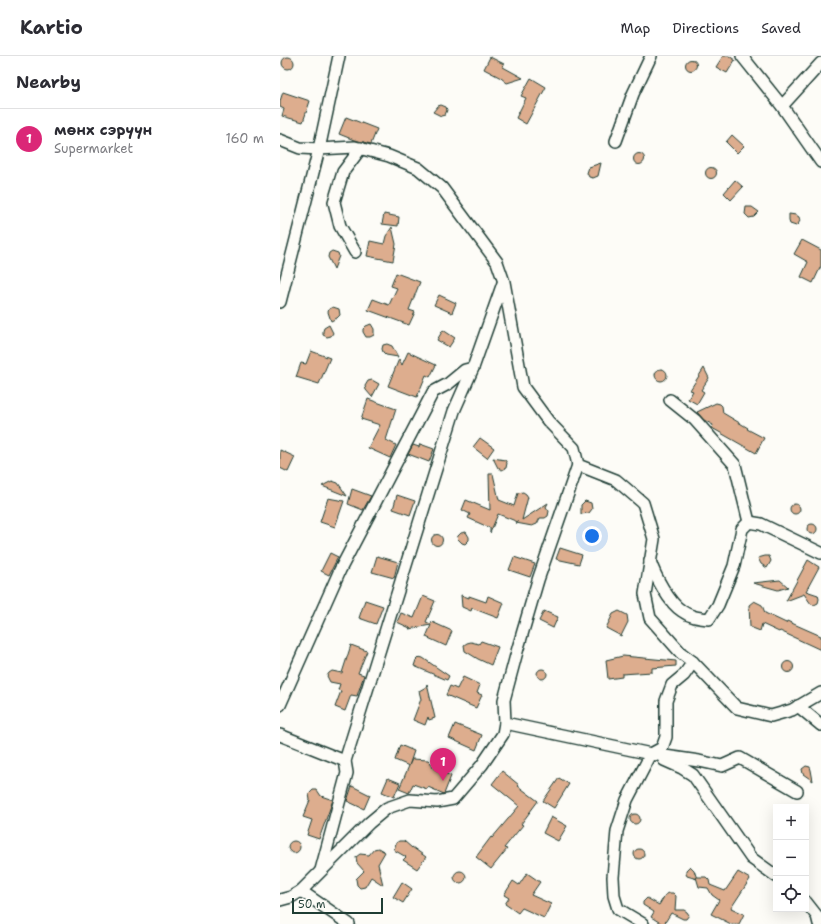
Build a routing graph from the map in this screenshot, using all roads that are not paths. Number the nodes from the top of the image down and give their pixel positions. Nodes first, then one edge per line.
1 (340, 56) edge
2 (651, 56) edge
3 (742, 56) edge
4 (821, 63) edge
5 (782, 106) junction
6 (280, 140) edge
7 (616, 141) dead end
8 (361, 148) junction
9 (319, 149) junction
10 (821, 162) edge
11 (355, 252) dead end
12 (504, 282) junction
13 (281, 297) edge
14 (473, 368) junction
15 (670, 400) dead end
16 (578, 465) junction
17 (749, 522) junction
18 (654, 539) junction
19 (821, 553) edge
20 (693, 662) junction
21 (821, 693) edge
22 (280, 705) edge
23 (798, 706) junction
24 (505, 724) junction
25 (821, 725) edge
26 (280, 735) edge
27 (651, 754) junction
28 (345, 761) junction
29 (797, 791) dead end
30 (321, 870) junction
31 (773, 874) edge
32 (301, 891) junction
33 (280, 900) edge
34 (809, 906) edge
35 (349, 924) edge
36 (643, 924) edge
37 (820, 924) edge

1 - 9 street
2 - 7 street
3 - 5 street
4 - 5 street
5 - 10 street
6 - 9 street
8 - 9 street
8 - 11 street
8 - 12 street
9 - 13 street
12 - 14 street
12 - 16 street
14 - 22 street
14 - 28 street
15 - 17 street
16 - 18 street
16 - 24 street
17 - 18 street
17 - 19 street
18 - 20 street
20 - 23 street
20 - 27 street
21 - 23 street
23 - 25 street
24 - 27 street
24 - 30 street
26 - 28 street
27 - 29 street
27 - 31 street
27 - 36 street
28 - 30 street
30 - 32 street
32 - 33 street
32 - 35 street
34 - 37 street

